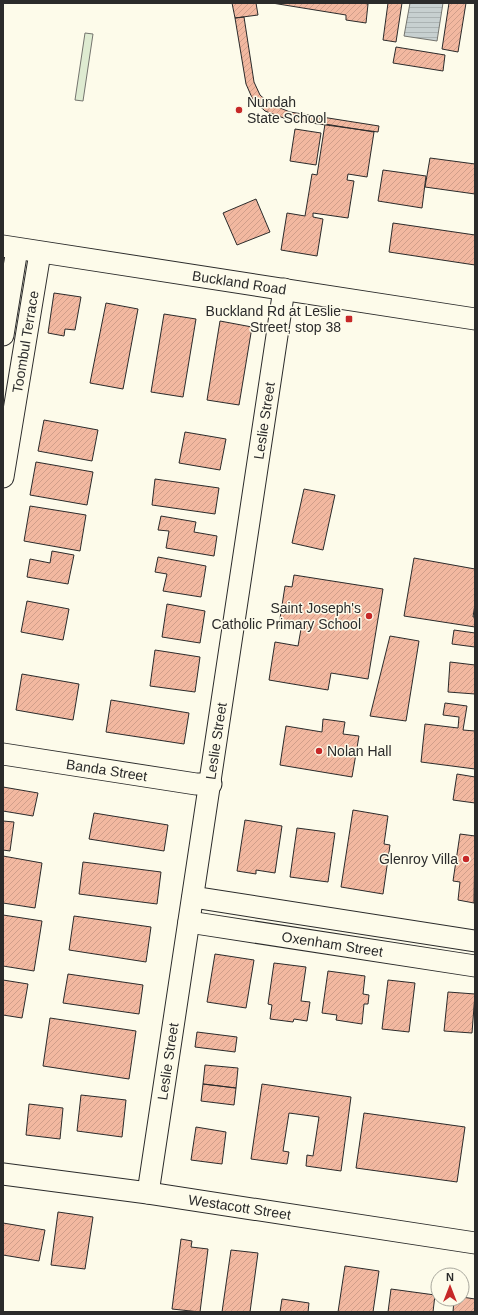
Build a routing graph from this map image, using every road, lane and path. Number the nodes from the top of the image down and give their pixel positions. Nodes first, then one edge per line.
1 (10, 247) edge
2 (40, 253) junction
3 (284, 289) junction
4 (475, 318) edge
5 (3, 335) edge
6 (3, 477) edge
7 (3, 754) edge
8 (211, 784) junction
9 (193, 897) junction
10 (189, 922) junction
11 (475, 940) edge
12 (475, 966) edge
13 (3, 1174) edge
14 (148, 1193) junction
15 (475, 1243) edge

1 - 2 street, Buckland Road
1 - 5 street, Toombul Terrace
2 - 3 street, Buckland Road
2 - 6 street, Toombul Terrace
3 - 4 street, Buckland Road
3 - 8 street, Leslie Street
7 - 8 street, Banda Street
8 - 9 street, Leslie Street
9 - 10 street, Leslie Street
9 - 11 street, Oxenham Street
10 - 12 street, Oxenham Street
10 - 14 street, Leslie Street
13 - 14 street, Westacott Street
14 - 15 street, Westacott Street

